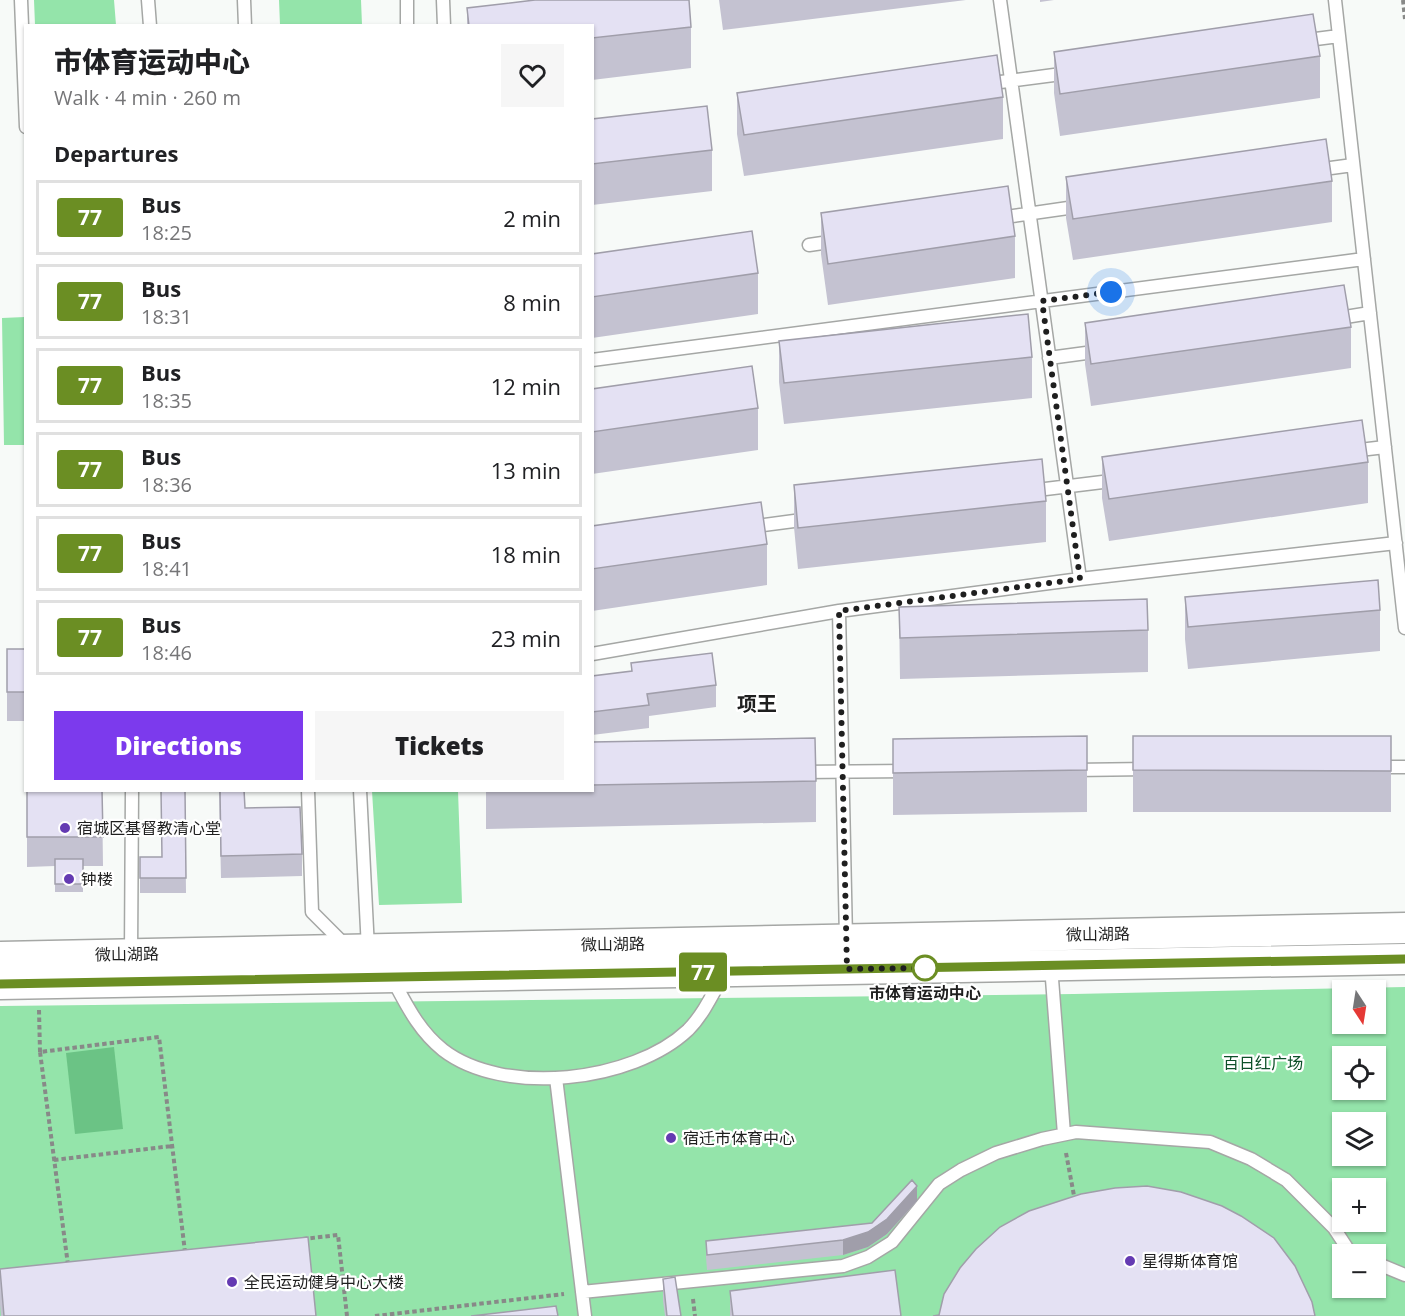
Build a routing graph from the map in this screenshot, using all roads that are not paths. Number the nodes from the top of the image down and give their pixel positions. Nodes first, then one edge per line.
1 (21, 0) edge
2 (148, 0) edge
3 (244, 0) edge
4 (406, 0) edge
5 (443, 0) edge
6 (1000, 0) edge
7 (1335, 0) edge
8 (150, 24) edge
9 (245, 24) edge
10 (407, 24) edge
11 (444, 24) edge
12 (1339, 36) junction
13 (1292, 42) edge
14 (1082, 71) edge
15 (24, 76) edge
16 (1011, 80) junction
17 (977, 85) edge
18 (1353, 165) junction
19 (1307, 172) edge
20 (1099, 203) edge
21 (1030, 214) junction
22 (983, 220) edge
23 (844, 240) edge
24 (809, 245) dead end
25 (1364, 259) junction
26 (1042, 301) junction
27 (1370, 313) junction
28 (1322, 320) edge
29 (1109, 350) edge
30 (1049, 358) junction
31 (594, 360) edge
32 (1385, 447) junction
33 (1338, 453) edge
34 (1126, 479) edge
35 (1067, 486) junction
36 (1021, 492) edge
37 (823, 517) edge
38 (742, 528) edge
39 (1396, 543) junction
40 (1080, 579) junction
41 (839, 611) junction
42 (1405, 628) edge
43 (594, 654) edge
44 (1369, 767) edge
45 (1405, 767) edge
46 (1166, 769) edge
47 (1058, 770) edge
48 (926, 771) edge
49 (783, 772) edge
50 (843, 772) junction
51 (132, 792) edge
52 (308, 792) edge
53 (360, 792) edge
54 (1405, 928) edge
55 (846, 954) junction
56 (0, 957) edge
57 (1405, 959) edge
58 (369, 963) junction
59 (1051, 966) junction
60 (131, 968) junction
61 (726, 971) junction
62 (0, 984) edge
63 (556, 1078) junction
64 (1064, 1134) junction
65 (1344, 1244) edge
66 (1386, 1267) edge
67 (1405, 1275) edge
68 (582, 1292) junction
69 (585, 1316) edge

1 - 15 lane
2 - 8 lane
3 - 9 lane
4 - 10 lane
5 - 11 lane
6 - 16 lane
7 - 12 lane
12 - 13 lane
12 - 18 lane
14 - 16 lane
16 - 17 lane
16 - 21 lane
18 - 19 lane
18 - 25 lane
20 - 21 lane
21 - 22 lane
21 - 26 lane
23 - 24 lane
25 - 26 lane
25 - 27 lane
26 - 30 lane
26 - 31 lane
27 - 28 lane
27 - 32 lane
29 - 30 lane
30 - 35 lane
32 - 33 lane
32 - 39 lane
34 - 35 lane
35 - 36 lane
35 - 40 lane
37 - 38 lane
39 - 40 lane
39 - 42 lane
40 - 41 lane
41 - 43 lane
41 - 50 lane
44 - 45 lane
46 - 47 lane
48 - 50 lane
49 - 50 lane
50 - 55 lane
51 - 60 lane
52 - 58 lane
53 - 58 lane
54 - 55 street, 微山湖路
55 - 58 street, 微山湖路
55 - 59 street, 微山湖路
55 - 61 street, 微山湖路
56 - 60 street, 微山湖路
57 - 59 street, 微山湖路
58 - 60 street, 微山湖路
58 - 61 street, 微山湖路
58 - 63 lane
59 - 64 lane
60 - 62 street, 微山湖路
61 - 63 lane
63 - 68 lane
64 - 65 lane
64 - 68 lane
66 - 67 lane
68 - 69 lane

